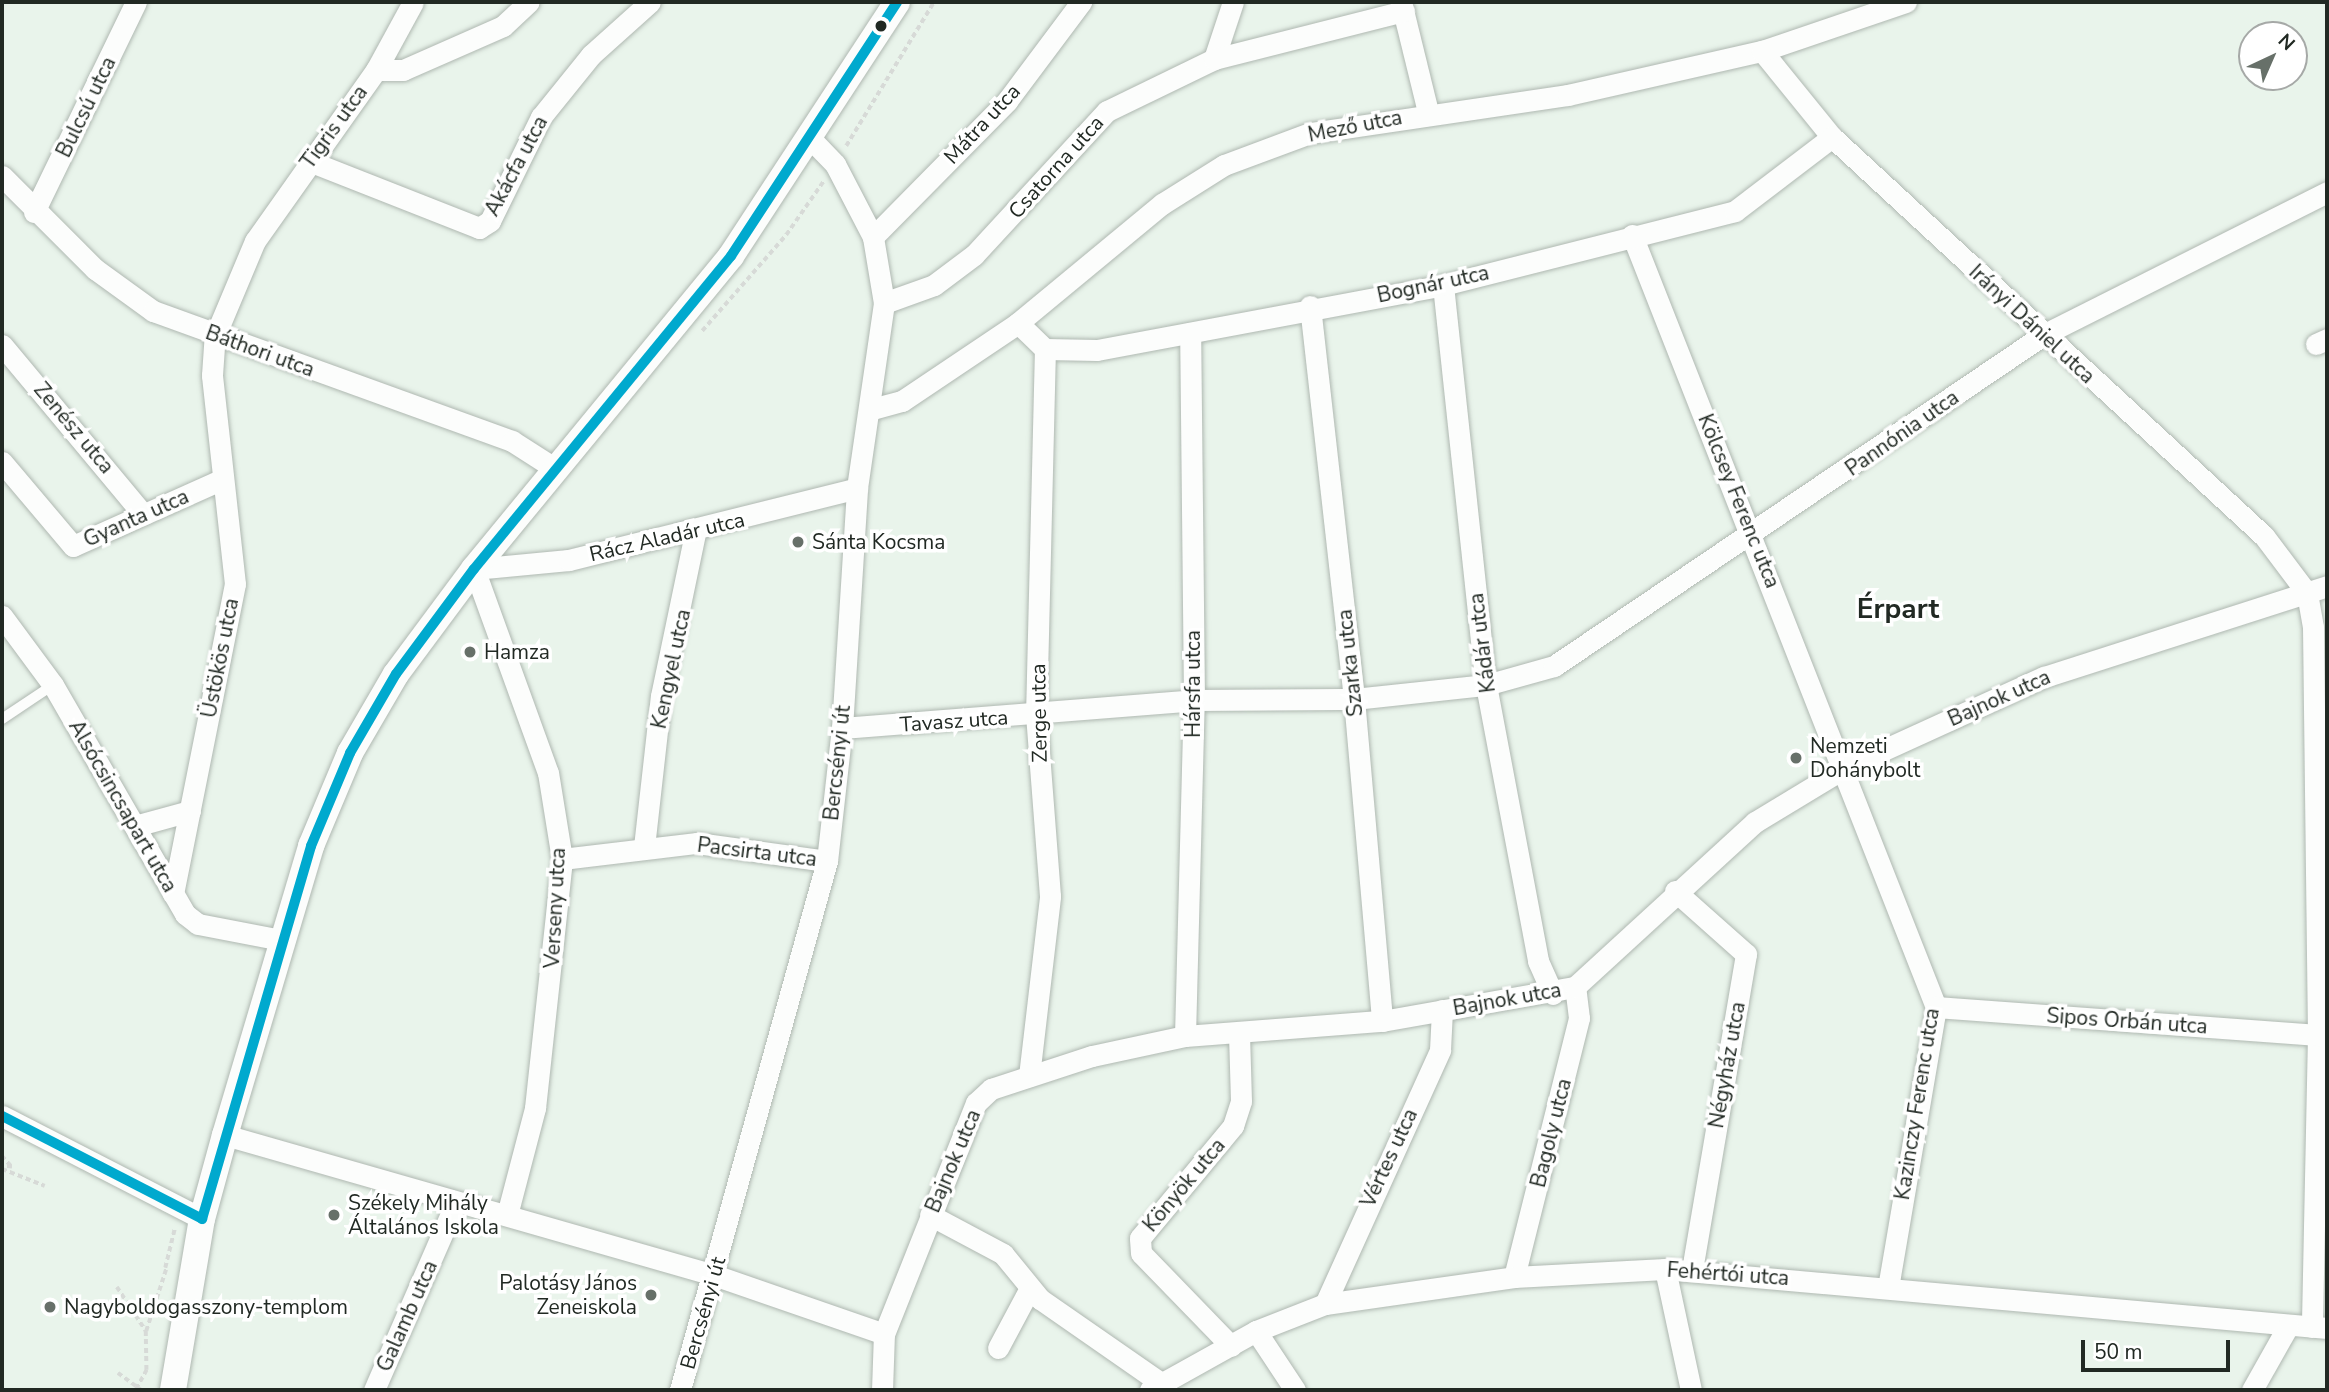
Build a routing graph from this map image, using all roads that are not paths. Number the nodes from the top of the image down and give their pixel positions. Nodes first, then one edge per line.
1 (136, 2) edge
2 (413, 2) edge
3 (529, 2) edge
4 (650, 2) edge
5 (897, 2) edge
6 (1081, 2) edge
7 (1233, 2) edge
8 (1906, 2) edge
9 (1402, 6) edge
10 (1762, 51) junction
11 (1214, 59) junction
12 (376, 70) junction
13 (1428, 113) junction
14 (1832, 137) junction
15 (810, 138) junction
16 (309, 161) junction
17 (2, 177) edge
18 (2327, 192) edge
19 (34, 212) junction
20 (1632, 234) junction
21 (873, 237) junction
22 (1443, 285) junction
23 (884, 303) junction
24 (1310, 306) junction
25 (1018, 323) junction
26 (1190, 332) junction
27 (2043, 335) junction
28 (215, 336) junction
29 (2, 345) edge
30 (1045, 349) junction
31 (872, 409) junction
32 (2, 462) edge
33 (554, 468) junction
34 (223, 480) junction
35 (857, 488) junction
36 (143, 514) junction
37 (695, 533) junction
38 (1753, 535) junction
39 (474, 569) junction
40 (2327, 586) edge
41 (2307, 593) junction
42 (2, 617) edge
43 (53, 685) junction
44 (1486, 685) junction
45 (1354, 699) junction
46 (1194, 700) junction
47 (1036, 716) junction
48 (2, 719) edge
49 (842, 728) junction
50 (1844, 768) junction
51 (190, 811) junction
52 (135, 826) junction
53 (643, 847) junction
54 (562, 859) junction
55 (827, 861) junction
56 (1675, 891) junction
57 (173, 894) junction
58 (281, 940) junction
59 (1575, 987) junction
60 (1553, 994) junction
61 (1936, 1006) junction
62 (1442, 1010) junction
63 (1382, 1021) junction
64 (1239, 1034) junction
65 (2318, 1035) junction
66 (1185, 1036) junction
67 (1029, 1076) junction
68 (2, 1116) edge
69 (225, 1135) junction
70 (456, 1202) junction
71 (507, 1214) junction
72 (930, 1215) junction
73 (202, 1219) junction
74 (1665, 1269) junction
75 (1692, 1269) junction
76 (714, 1275) junction
77 (1514, 1278) junction
78 (1888, 1287) junction
79 (1030, 1288) junction
80 (1325, 1304) junction
81 (2288, 1326) junction
82 (2319, 1328) edge
83 (1256, 1331) junction
84 (884, 1334) junction
85 (1231, 1346) junction
86 (998, 1348) dead end
87 (1155, 1387) edge
88 (173, 1390) edge
89 (374, 1390) edge
90 (680, 1390) edge
91 (882, 1390) edge
92 (1295, 1390) edge
93 (1691, 1390) edge
94 (2252, 1390) edge

1 - 19 street, Bulcsú utca
2 - 12 street
3 - 12 street, Tigris utca
4 - 16 street, Akácfa utca
5 - 15 street
6 - 21 street, Mátra utca
7 - 11 street
8 - 10 street, Mező utca
9 - 11 street, Csatorna utca
9 - 13 street
10 - 13 street, Mező utca
10 - 14 street, Irányi Dániel utca
11 - 23 street, Csatorna utca
12 - 16 street, Tigris utca
13 - 25 street, Mező utca
14 - 20 street, Bognár utca
14 - 27 street, Irányi Dániel utca
15 - 21 street, Bercsényi út
15 - 33 street
16 - 28 street, Tigris utca
17 - 19 street, Báthori utca
18 - 27 street, Pannónia utca
19 - 28 street, Báthori utca
20 - 22 street, Bognár utca
20 - 38 street, Kölcsey Ferenc utca
21 - 23 street, Bercsényi út
22 - 24 street, Bognár utca
22 - 44 street, Kádár utca
23 - 31 street, Bercsényi út
24 - 26 street, Bognár utca
24 - 45 street, Szarka utca
25 - 30 street
25 - 31 street, Mező utca
26 - 30 street, Bognár utca
26 - 46 street, Hársfa utca
27 - 38 street, Pannónia utca
27 - 41 street, Irányi Dániel utca
28 - 33 street, Báthori utca
28 - 34 street, Üstökös utca
29 - 36 street, Zenész utca
30 - 47 street, Zerge utca
31 - 35 street, Bercsényi út
32 - 36 street, Gyanta utca
33 - 39 street
34 - 36 street, Gyanta utca
34 - 51 street, Üstökös utca
35 - 37 street, Rácz Aladár utca
35 - 49 street, Bercsényi út
37 - 39 street, Rácz Aladár utca
37 - 53 street, Kengyel utca
38 - 44 street, Pannónia utca
38 - 50 street, Kölcsey Ferenc utca
39 - 54 street, Verseny utca
39 - 58 street
40 - 41 street, Bajnok utca
41 - 50 street, Bajnok utca
41 - 65 street
42 - 43 street, Alsócsincsapart utca
43 - 48 lane
43 - 52 street, Alsócsincsapart utca
44 - 45 street, Tavasz utca
44 - 60 street, Kádár utca
45 - 46 street, Tavasz utca
45 - 63 street, Szarka utca
46 - 47 street, Tavasz utca
46 - 66 street, Hársfa utca
47 - 49 street, Tavasz utca
47 - 67 street, Zerge utca
49 - 55 street, Bercsényi út
50 - 56 street, Bajnok utca
50 - 61 street, Kazinczy Ferenc utca
51 - 52 street
51 - 57 street, Üstökös utca
52 - 57 street, Alsócsincsapart utca
53 - 54 street, Pacsirta utca
53 - 55 street, Pacsirta utca
54 - 71 street, Verseny utca
55 - 76 street, Bercsényi út
56 - 59 street, Bajnok utca
56 - 75 street, Négyház utca
57 - 58 street, Alsócsincsapart utca
58 - 69 street
59 - 60 street, Bajnok utca
59 - 77 street, Bagoly utca
60 - 62 street, Bajnok utca
61 - 65 street, Sipos Orbán utca
61 - 78 street, Kazinczy Ferenc utca
62 - 63 street, Bajnok utca
62 - 80 street, Vértes utca
63 - 64 street, Bajnok utca
64 - 66 street, Bajnok utca
64 - 85 street, Könyök utca
65 - 82 street
66 - 67 street, Bajnok utca
67 - 72 street, Bajnok utca
68 - 73 street
69 - 70 street
69 - 73 street
70 - 71 street
70 - 89 street, Galamb utca
71 - 76 street
72 - 79 street
72 - 84 street, Bajnok utca
73 - 88 street
74 - 75 street, Fehértói utca
74 - 77 street, Fehértói utca
74 - 93 street
75 - 78 street, Fehértói utca
76 - 84 street
76 - 90 street, Bercsényi út
77 - 80 street, Fehértói utca
78 - 81 street, Fehértói utca
79 - 86 street
79 - 87 street
80 - 83 street, Fehértói utca
81 - 82 street, Fehértói utca
81 - 94 street
83 - 85 street, Fehértói utca
83 - 92 street
84 - 91 street, Bajnok utca
85 - 87 street, Fehértói utca

